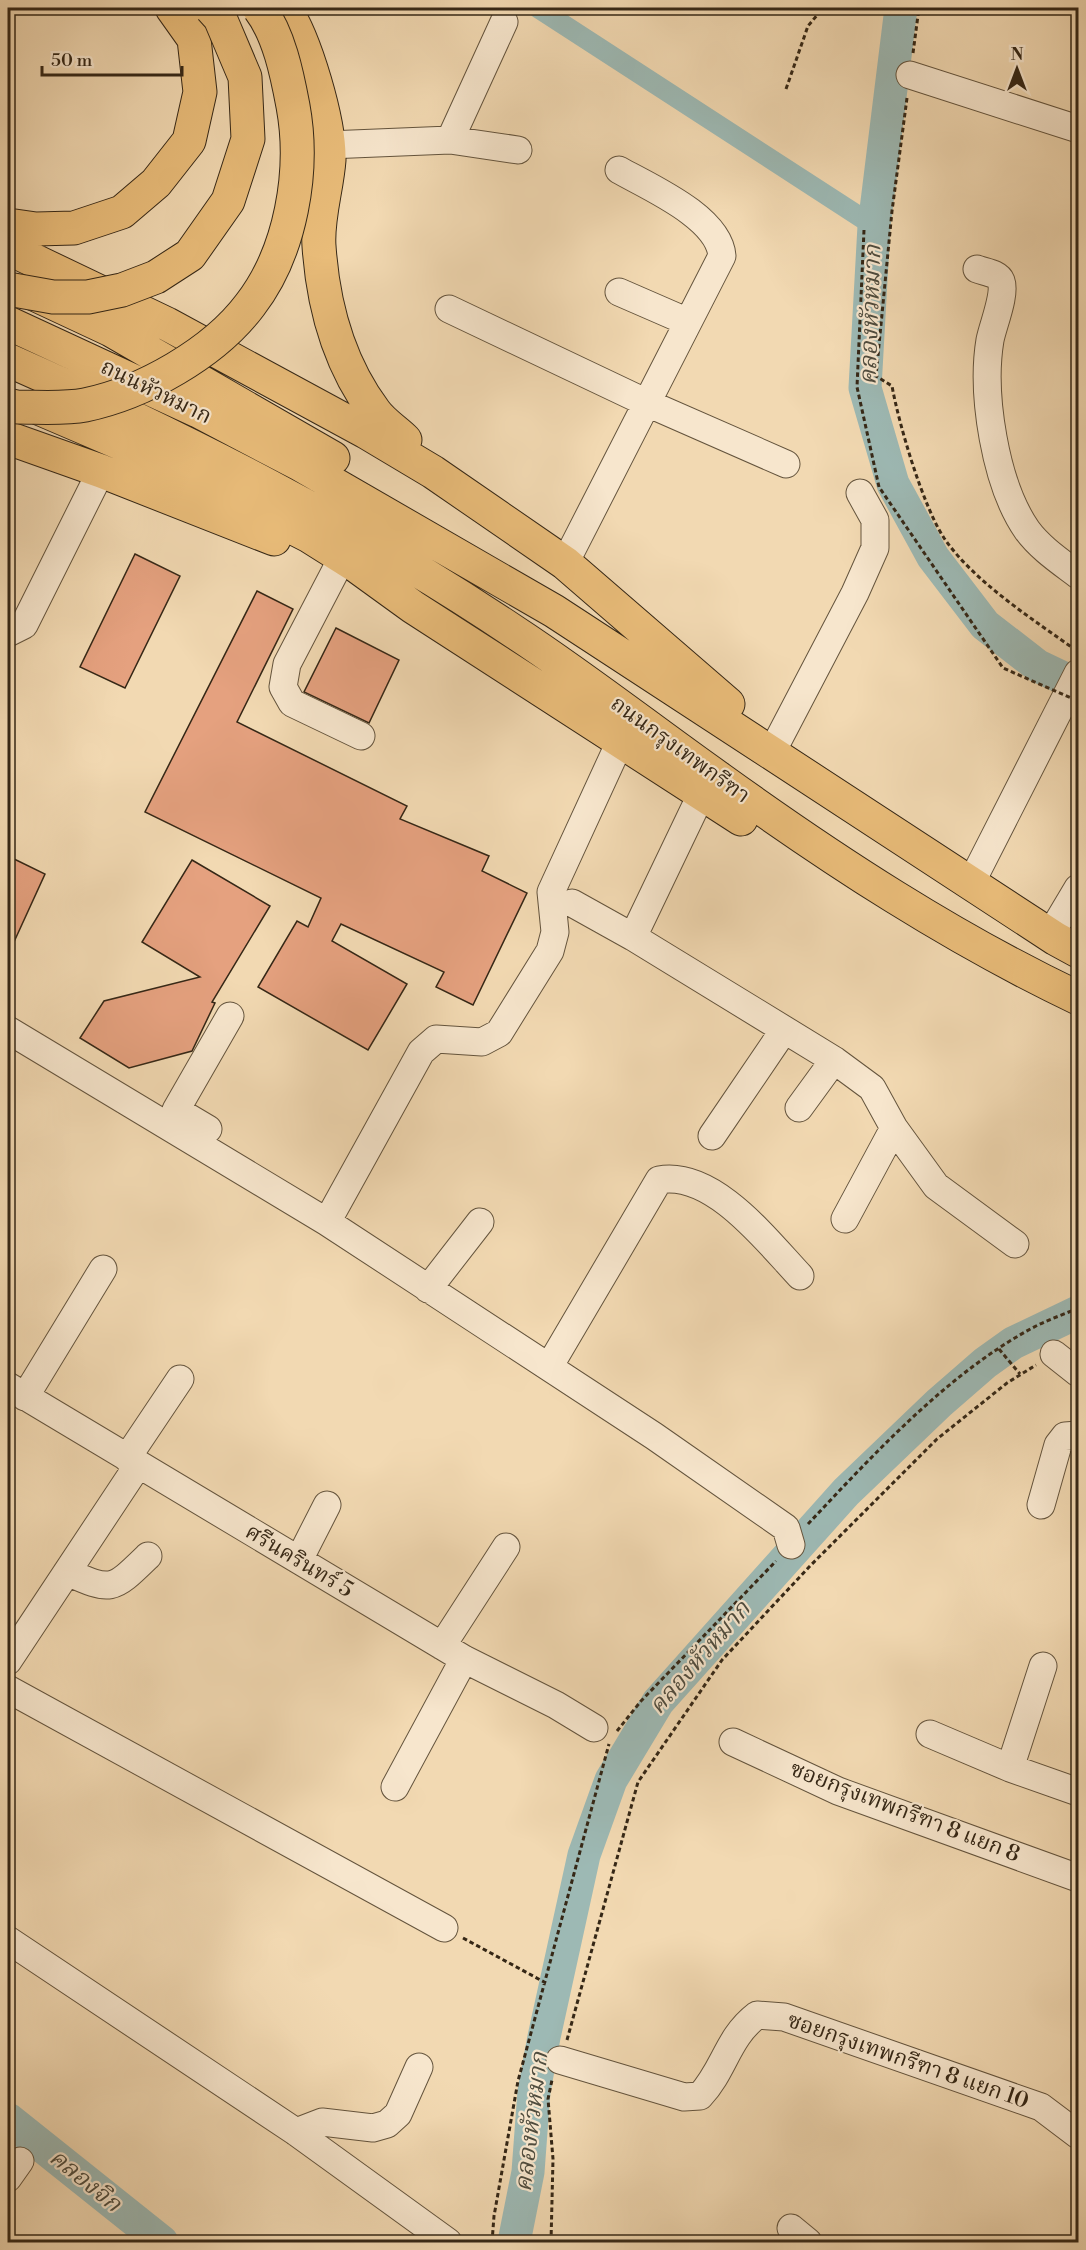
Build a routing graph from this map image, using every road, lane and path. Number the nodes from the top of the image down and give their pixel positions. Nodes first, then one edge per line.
1 (172, 8) edge
2 (212, 8) edge
3 (259, 8) edge
4 (284, 8) edge
5 (823, 8) edge
6 (919, 8) edge
7 (504, 22) dead end
8 (910, 75) junction
9 (786, 89) dead end
10 (1078, 129) edge
11 (450, 140) junction
12 (328, 145) junction
13 (518, 150) dead end
14 (619, 170) dead end
15 (8, 225) edge
16 (864, 230) dead end
17 (8, 248) edge
18 (977, 269) dead end
19 (8, 282) edge
20 (8, 289) edge
21 (620, 292) dead end
22 (449, 309) dead end
23 (688, 322) junction
24 (8, 323) edge
25 (8, 360) edge
26 (8, 397) edge
27 (646, 403) junction
28 (8, 405) edge
29 (8, 438) edge
30 (786, 464) dead end
31 (301, 465) joint
32 (101, 471) junction
33 (287, 493) joint
34 (860, 493) dead end
35 (504, 520) junction
36 (565, 563) junction
37 (337, 568) junction
38 (1078, 575) edge
39 (413, 607) junction
40 (554, 611) junction
41 (8, 633) edge
42 (1078, 652) edge
43 (1076, 689) edge
44 (361, 736) dead end
45 (620, 742) junction
46 (775, 746) junction
47 (808, 776) junction
48 (701, 795) junction
49 (971, 883) junction
50 (872, 884) junction
51 (1078, 888) edge
52 (572, 903) dead end
53 (633, 937) junction
54 (1066, 940) edge
55 (1043, 982) junction
56 (1078, 998) edge
57 (230, 1016) dead end
58 (1078, 1022) edge
59 (8, 1030) edge
60 (784, 1030) junction
61 (834, 1060) junction
62 (799, 1108) dead end
63 (894, 1128) junction
64 (712, 1136) dead end
65 (331, 1214) junction
66 (844, 1219) dead end
67 (480, 1222) dead end
68 (1015, 1244) dead end
69 (103, 1269) dead end
70 (800, 1276) dead end
71 (428, 1289) junction
72 (1078, 1308) edge
73 (999, 1349) junction
74 (1054, 1354) joint
75 (549, 1367) junction
76 (1078, 1373) edge
77 (1020, 1374) junction
78 (180, 1379) dead end
79 (16, 1391) edge
80 (1078, 1435) edge
81 (132, 1461) junction
82 (1041, 1504) dead end
83 (327, 1505) dead end
84 (791, 1545) junction
85 (506, 1547) dead end
86 (148, 1556) dead end
87 (298, 1560) junction
88 (67, 1572) junction
89 (453, 1652) junction
90 (8, 1661) edge
91 (1043, 1666) dead end
92 (8, 1689) edge
93 (594, 1728) dead end
94 (930, 1734) dead end
95 (733, 1742) dead end
96 (1010, 1768) junction
97 (395, 1788) dead end
98 (1078, 1792) edge
99 (1078, 1878) edge
100 (444, 1928) joint
101 (8, 1940) edge
102 (546, 1983) junction
103 (560, 2060) junction
104 (419, 2067) dead end
105 (296, 2132) junction
106 (1078, 2135) edge
107 (448, 2242) edge
108 (492, 2242) edge
109 (550, 2242) edge

1 - 15 main road
2 - 20 main road, bridge
3 - 28 main road, bridge
4 - 12 main road
5 - 9 path
6 - 8 path
7 - 11 street
8 - 10 street
8 - 42 path
11 - 12 street
11 - 13 street
12 - 35 main road
14 - 23 street
16 - 43 path, bridge
17 - 35 main road, bridge
18 - 38 street
19 - 40 main road
21 - 23 street
22 - 27 street
23 - 27 street
24 - 31 main road, ถนนหัวหมาก
25 - 33 main road, ถนนหัวหมาก
26 - 39 main road
27 - 30 street
27 - 36 street
29 - 32 main road
31 - 40 main road, ถนนกรุงเทพกรีฑา
32 - 37 main road
32 - 41 street
33 - 50 main road, ถนนกรุงเทพกรีฑา
34 - 46 street
35 - 36 main road
36 - 46 main road
37 - 39 main road
37 - 44 street
39 - 45 main road
40 - 47 main road, ถนนกรุงเทพกรีฑา
43 - 49 street
45 - 48 main road
45 - 65 street
46 - 47 main road
47 - 49 main road, ถนนกรุงเทพกรีฑา
48 - 50 main road
48 - 53 street
49 - 54 main road, ถนนกรุงเทพกรีฑา
50 - 55 main road, ถนนกรุงเทพกรีฑา
51 - 54 street
52 - 53 street
53 - 60 street
55 - 56 main road, ถนนกรุงเทพกรีฑา
55 - 58 main road
57 - 65 street
59 - 65 street
60 - 61 street
60 - 64 street
61 - 62 street
61 - 63 street
63 - 66 street
63 - 68 street
65 - 71 street
67 - 71 street
69 - 79 street
70 - 75 street
71 - 75 street
72 - 73 path
73 - 77 path
73 - 84 path
74 - 76 street
74 - 77 path
75 - 84 street
77 - 103 path
78 - 81 street
79 - 81 street, ศรีนครินทร์ 5
80 - 82 street
81 - 87 street, ศรีนครินทร์ 5
81 - 88 street
83 - 87 street
84 - 102 path
85 - 89 street
86 - 88 street
87 - 89 street, ศรีนครินทร์ 5
88 - 90 street
89 - 93 street, ศรีนครินทร์ 5
89 - 97 street
91 - 96 street
92 - 100 street
94 - 96 street
95 - 99 street, ซอยกรุงเทพกรีฑา 8 แยก 8
96 - 98 street
100 - 102 path
101 - 105 street
102 - 108 path
103 - 106 street, ซอยกรุงเทพกรีฑา 8 แยก 10
103 - 109 path
104 - 105 street
105 - 107 street

